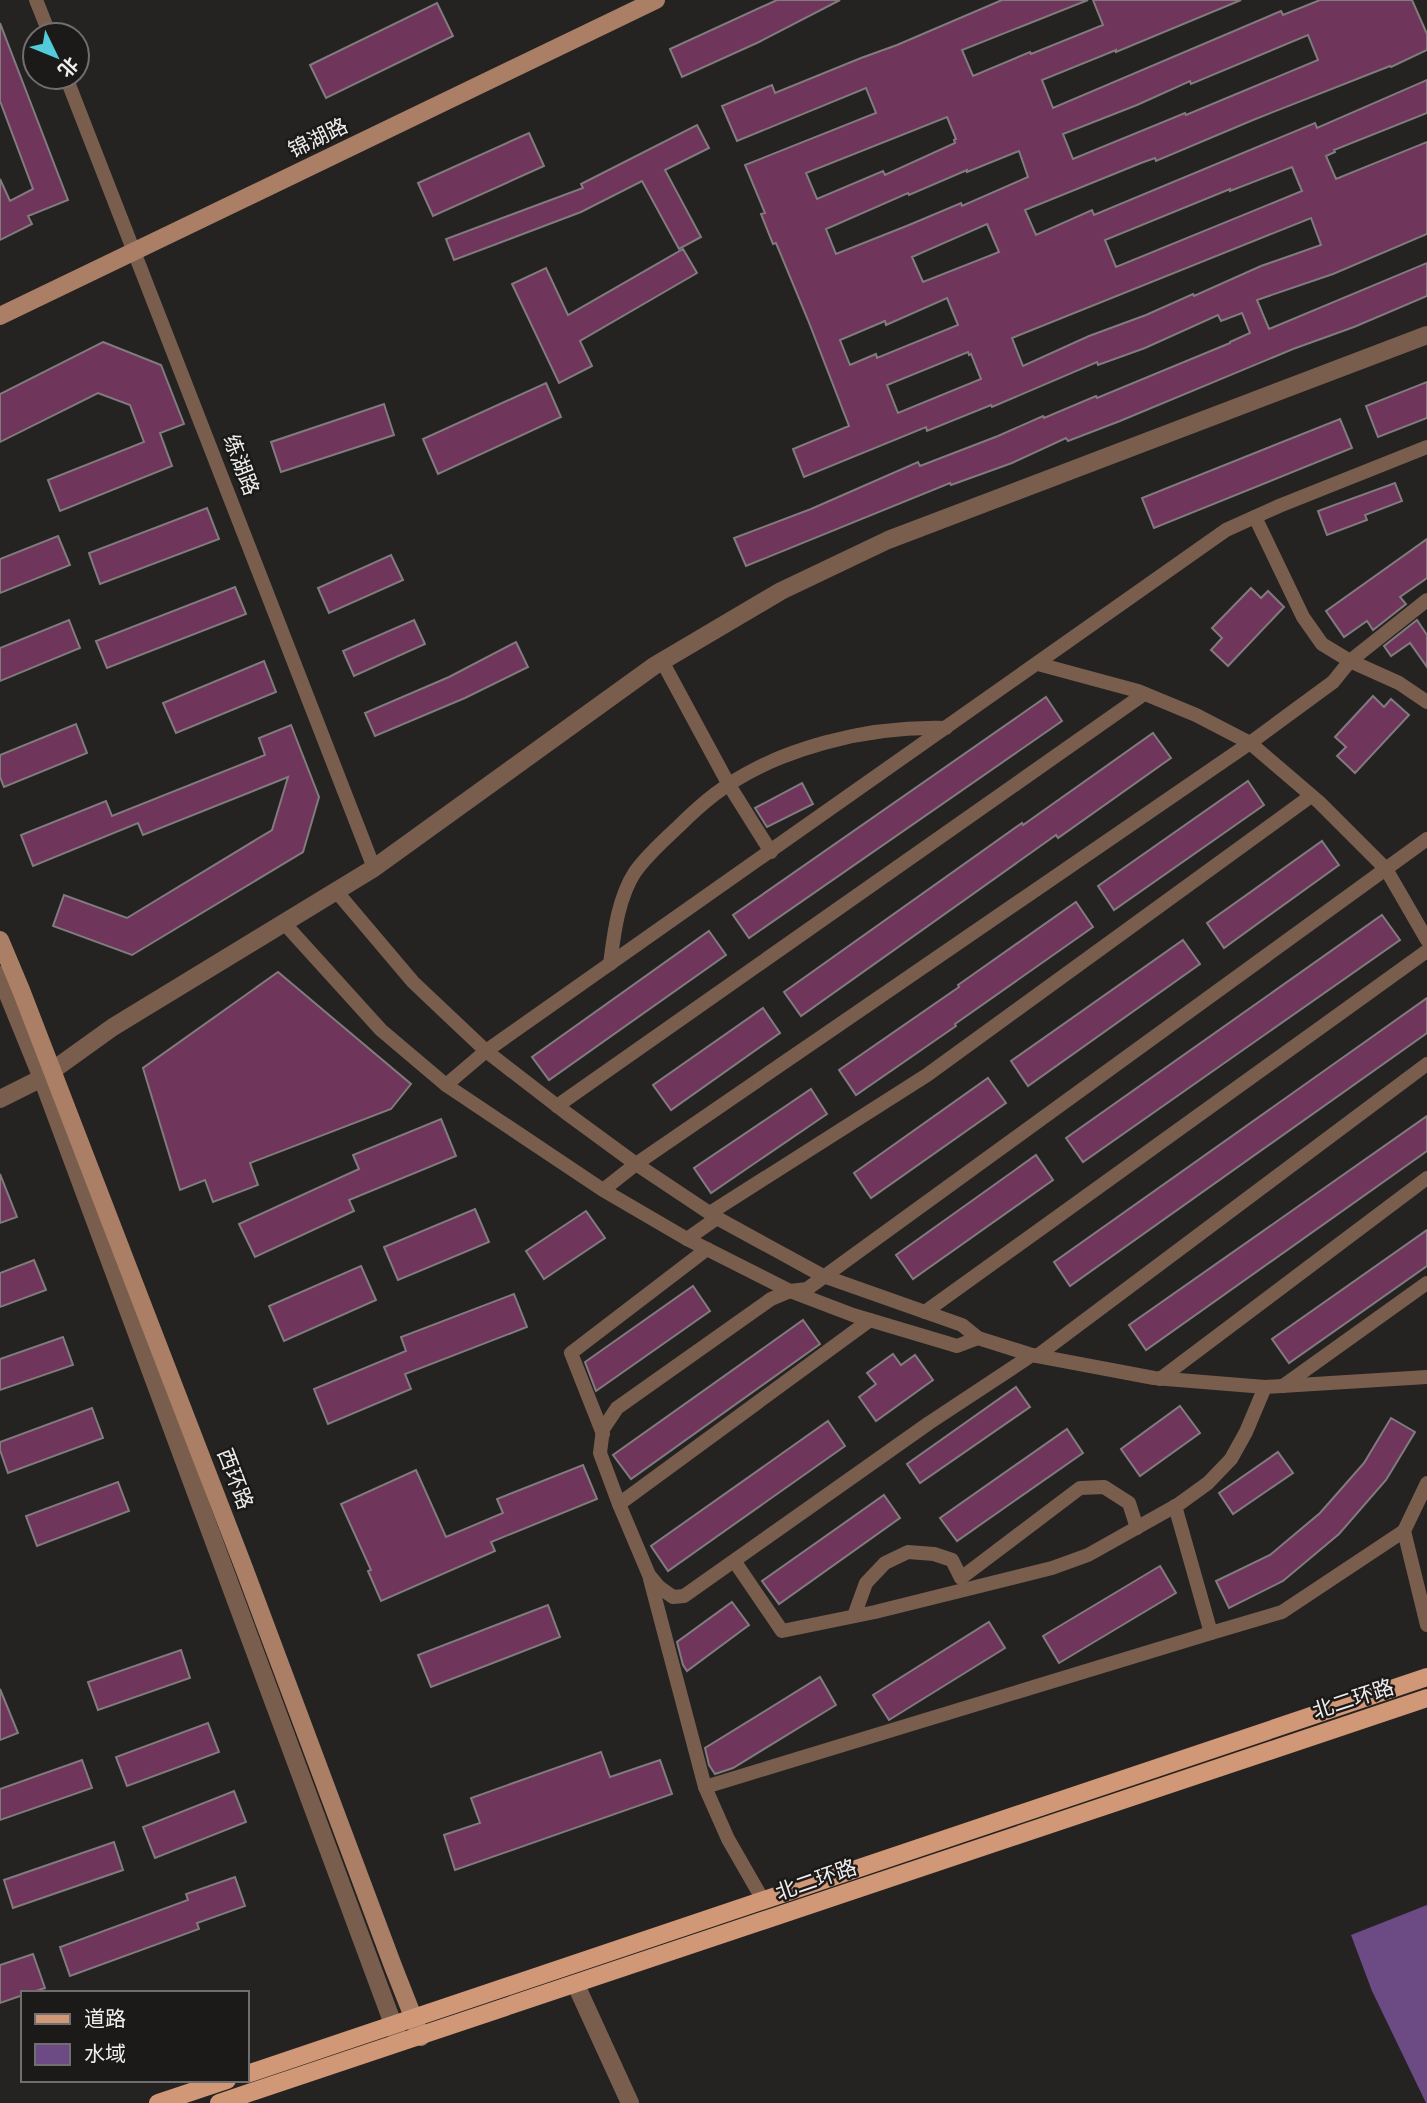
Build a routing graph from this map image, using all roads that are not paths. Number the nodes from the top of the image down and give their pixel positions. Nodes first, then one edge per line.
1 (36, 0) edge
2 (656, 0) edge
3 (44, 21) edge
4 (72, 91) edge
5 (135, 251) junction
6 (0, 316) edge
7 (1427, 335) edge
8 (1427, 447) edge
9 (1255, 517) junction
10 (1427, 600) edge
11 (662, 661) junction
12 (1350, 661) junction
13 (1038, 664) junction
14 (1144, 694) junction
15 (1427, 702) edge
16 (946, 728) junction
17 (1250, 743) junction
18 (729, 785) junction
19 (1311, 796) junction
20 (1427, 839) edge
21 (771, 852) junction
22 (374, 868) junction
23 (1387, 869) junction
24 (336, 891) junction
25 (284, 923) junction
26 (0, 940) edge
27 (1427, 940) edge
28 (1427, 951) edge
29 (610, 964) junction
30 (0, 975) edge
31 (485, 1051) junction
32 (1427, 1065) edge
33 (47, 1074) junction
34 (446, 1085) junction
35 (0, 1099) edge
36 (557, 1106) junction
37 (636, 1164) junction
38 (1427, 1178) edge
39 (603, 1189) junction
40 (714, 1216) junction
41 (687, 1239) junction
42 (707, 1249) junction
43 (823, 1276) junction
44 (1427, 1283) edge
45 (790, 1291) junction
46 (925, 1311) junction
47 (870, 1320) junction
48 (978, 1338) junction
49 (1034, 1355) junction
50 (1427, 1377) edge
51 (1160, 1379) junction
52 (1283, 1386) junction
53 (1265, 1387) junction
54 (603, 1434) junction
55 (1427, 1483) edge
56 (619, 1504) junction
57 (1175, 1506) junction
58 (1137, 1528) junction
59 (1404, 1531) junction
60 (735, 1562) junction
61 (649, 1574) junction
62 (854, 1616) junction
63 (1427, 1625) edge
64 (1211, 1633) junction
65 (1427, 1677) edge
66 (1427, 1698) edge
67 (705, 1787) junction
68 (763, 1900) junction
69 (576, 1984) junction
70 (414, 2019) junction
71 (394, 2026) junction
72 (421, 2037) junction
73 (401, 2044) junction
74 (248, 2074) edge
75 (221, 2082) edge
76 (158, 2103) edge
77 (219, 2103) edge
78 (630, 2103) edge

1 - 3 street
2 - 5 main road, 锦湖路
4 - 5 street, 练湖路
5 - 6 main road, 锦湖路
5 - 22 street, 练湖路
7 - 11 street
8 - 9 street
9 - 12 street
9 - 13 street
10 - 12 street
11 - 18 street
11 - 22 street
12 - 15 street
12 - 17 street
13 - 14 street
13 - 16 street
14 - 17 street
14 - 36 street
16 - 18 street
16 - 21 street
17 - 19 street
17 - 37 street
18 - 21 street
18 - 29 street
19 - 23 street
19 - 40 street
20 - 23 street
21 - 29 street
22 - 24 street
23 - 27 street
23 - 43 street
24 - 25 street
24 - 31 street
25 - 33 street
25 - 34 street
26 - 33 main road, 西环路
28 - 46 street
29 - 31 street
30 - 33 street, 西环路
31 - 34 street
31 - 36 street
32 - 49 street
33 - 35 street
33 - 70 main road, 西环路
33 - 71 street, 西环路
34 - 39 street
36 - 37 street
37 - 39 street
37 - 40 street
38 - 51 street
39 - 41 street
40 - 41 street
40 - 43 street
41 - 42 street
42 - 45 street
42 - 54 street
43 - 45 street
43 - 46 street
44 - 52 street
45 - 47 street
45 - 54 street
46 - 48 street
47 - 48 street
47 - 56 street
48 - 49 street
49 - 51 street
49 - 60 street
50 - 52 street
51 - 53 street
52 - 53 street
53 - 57 street
54 - 56 street
55 - 59 street
56 - 61 street
57 - 58 street
57 - 64 street
58 - 62 street
58 - 62 street
59 - 63 street
59 - 64 street
60 - 61 street
60 - 62 street
61 - 67 street
64 - 67 street
65 - 68 main road, 北二环路
66 - 69 main road, 北二环路
67 - 68 street
68 - 70 main road, 北二环路
69 - 72 main road, 北二环路
69 - 78 street
70 - 71 main road, 北二环路
70 - 72 main road, 西环路
71 - 73 street, 西环路
71 - 74 main road, 北二环路
72 - 73 main road, 北二环路
73 - 77 main road, 北二环路
75 - 76 main road

